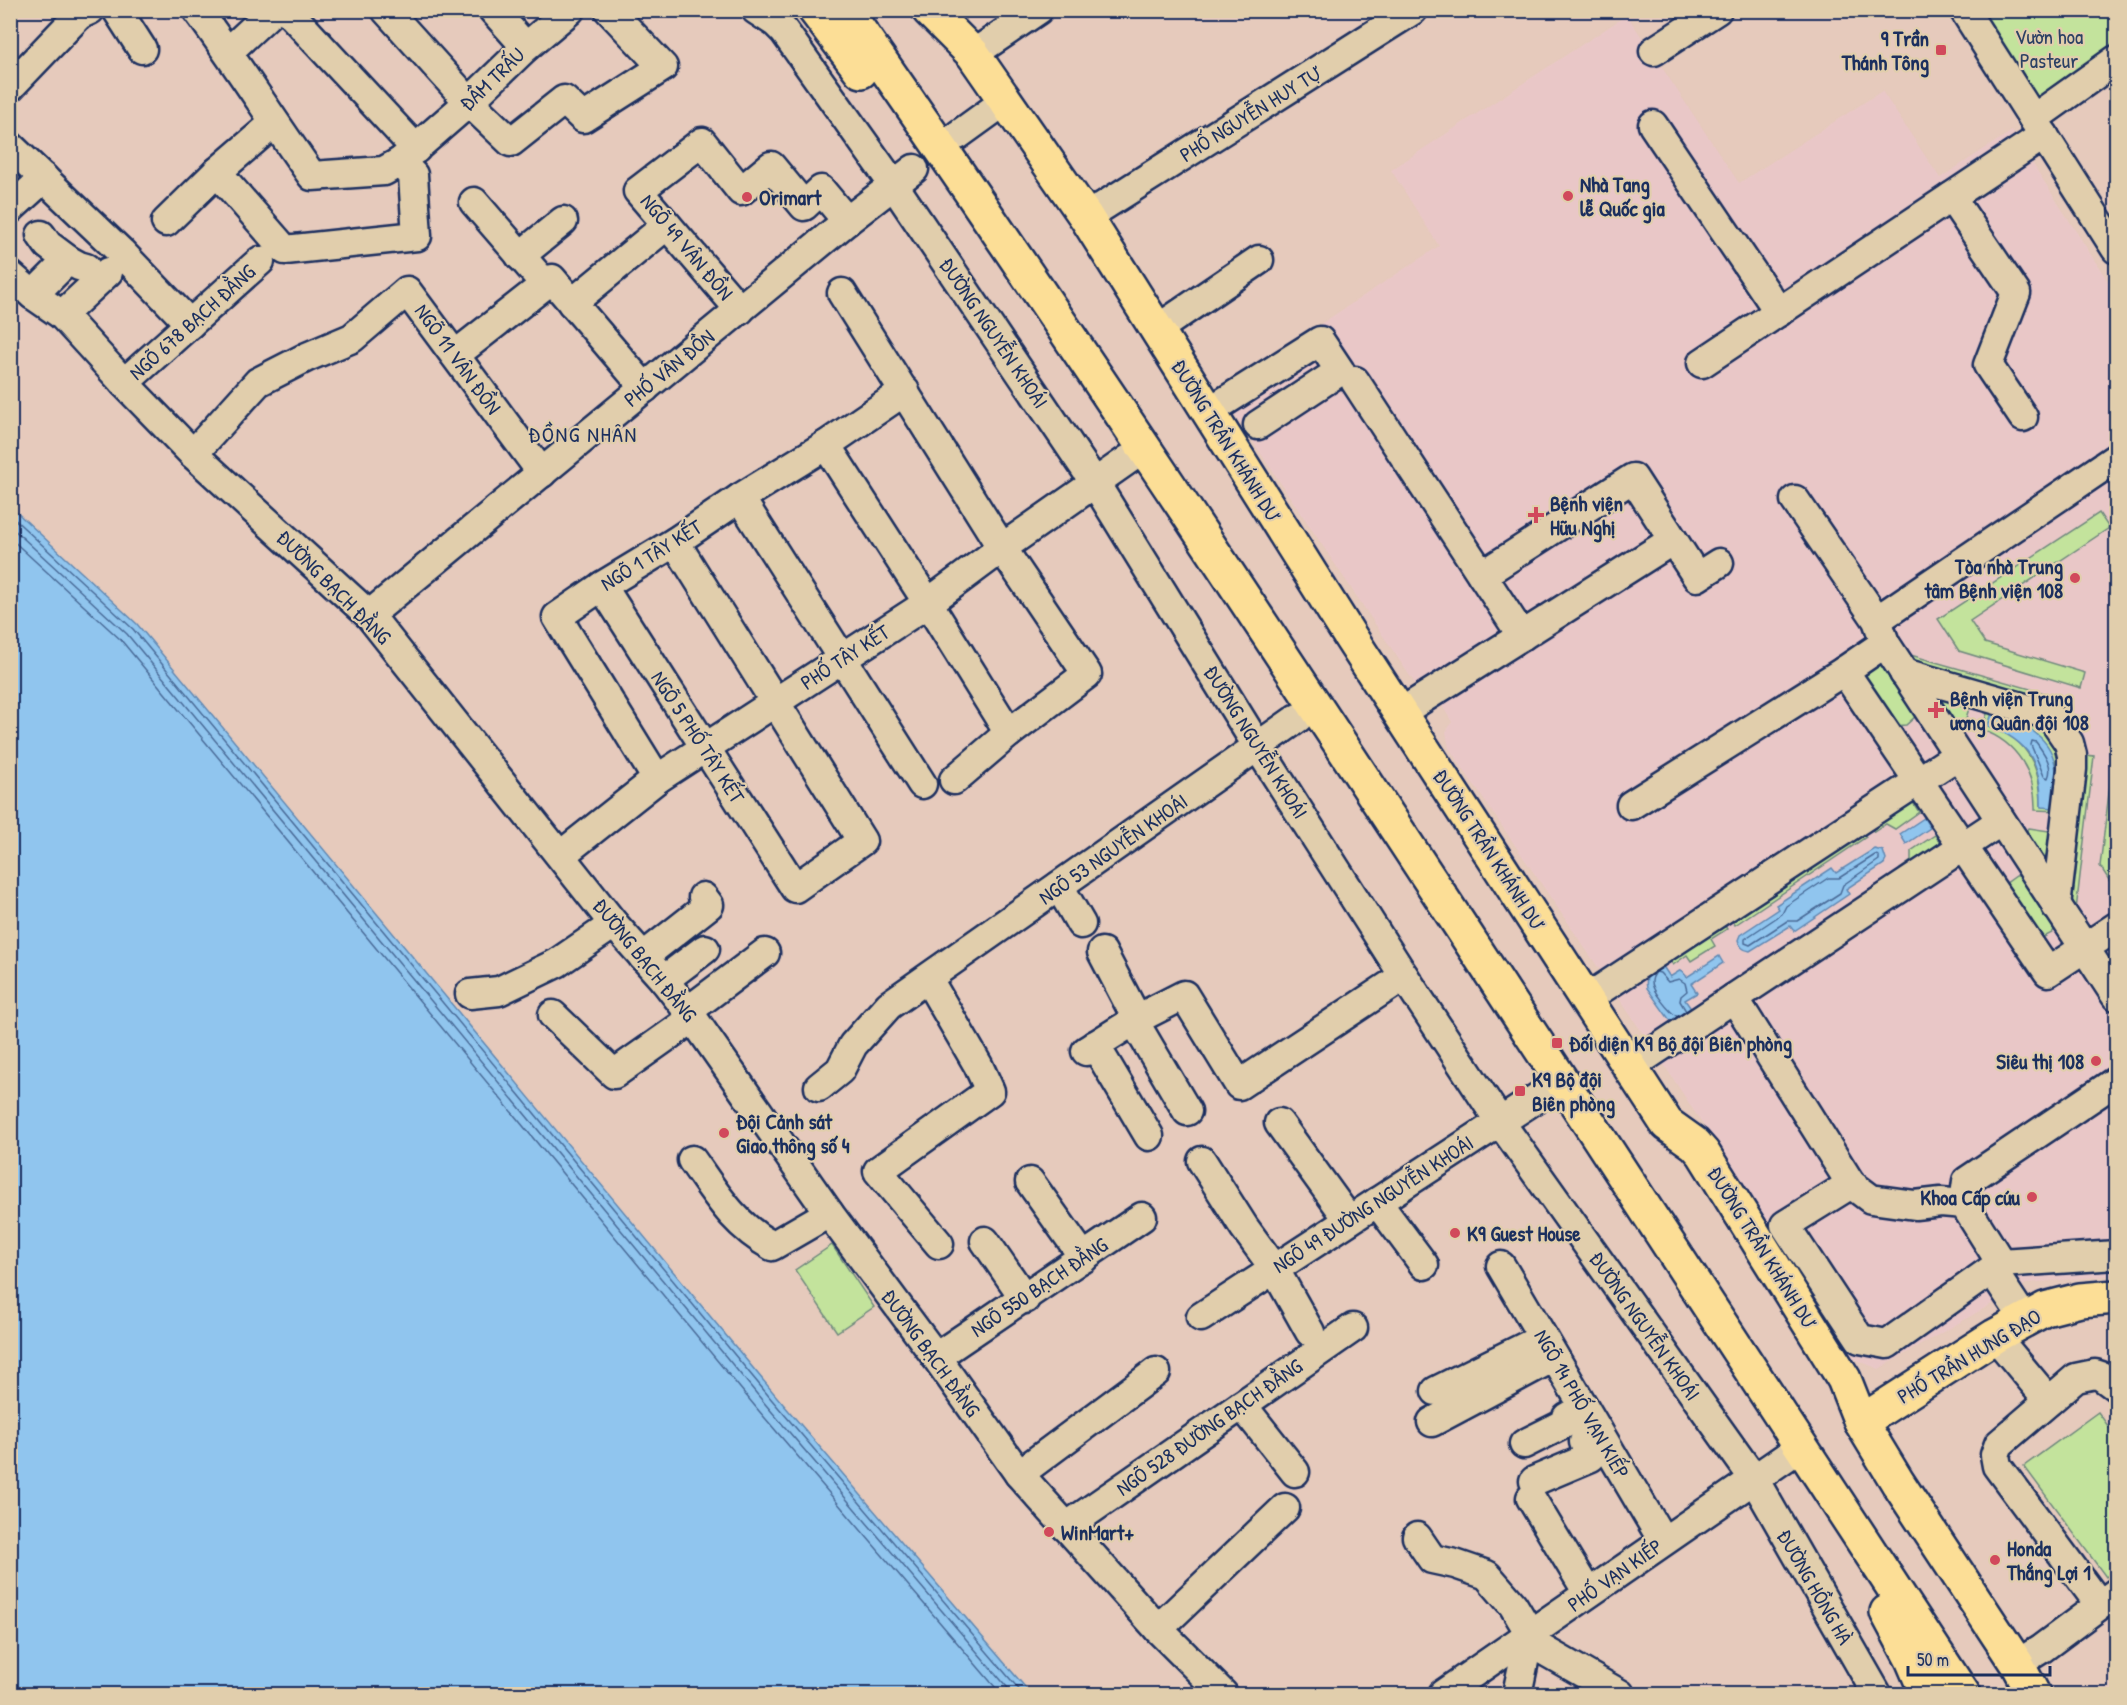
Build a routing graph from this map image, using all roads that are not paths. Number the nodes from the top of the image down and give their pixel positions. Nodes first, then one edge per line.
1 (90, 10) edge
2 (117, 10) edge
3 (196, 10) edge
4 (273, 10) edge
5 (287, 10) edge
6 (386, 10) edge
7 (493, 10) edge
8 (570, 10) edge
9 (609, 10) edge
10 (756, 10) edge
11 (815, 10) edge
12 (845, 10) edge
13 (929, 10) edge
14 (1038, 10) edge
15 (1413, 10) edge
16 (1717, 10) edge
17 (1964, 10) edge
18 (526, 47) junction
19 (142, 49) dead end
20 (1654, 51) dead end
21 (228, 52) junction
22 (973, 54) junction
23 (2116, 60) edge
24 (10, 87) edge
25 (1005, 101) junction
26 (469, 102) junction
27 (274, 123) junction
28 (1653, 125) dead end
29 (2038, 127) junction
30 (958, 135) dead end
31 (10, 146) edge
32 (408, 156) junction
33 (217, 172) junction
34 (904, 176) junction
35 (44, 178) junction
36 (1951, 197) junction
37 (474, 202) dead end
38 (10, 209) edge
39 (1086, 217) junction
40 (563, 221) dead end
41 (848, 221) junction
42 (166, 222) dead end
43 (667, 225) junction
44 (41, 235) dead end
45 (2116, 249) edge
46 (520, 256) junction
47 (1259, 260) dead end
48 (260, 261) dead end
49 (87, 266) junction
50 (10, 275) edge
51 (545, 284) junction
52 (842, 293) dead end
53 (33, 295) junction
54 (572, 303) junction
55 (740, 310) junction
56 (1779, 312) junction
57 (62, 315) junction
58 (190, 324) junction
59 (1156, 330) junction
60 (455, 356) junction
61 (1702, 363) dead end
62 (1355, 381) dead end
63 (124, 383) junction
64 (645, 388) junction
65 (905, 391) junction
66 (1208, 412) junction
67 (2023, 417) dead end
68 (1257, 425) dead end
69 (826, 445) junction
70 (193, 454) junction
71 (2116, 458) edge
72 (1129, 459) junction
73 (542, 473) junction
74 (1095, 483) junction
75 (740, 498) junction
76 (1795, 500) dead end
77 (1673, 540) junction
78 (675, 542) junction
79 (1002, 548) junction
80 (1719, 563) dead end
81 (1482, 575) junction
82 (602, 586) junction
83 (928, 603) junction
84 (369, 615) junction
85 (1881, 632) junction
86 (1522, 636) junction
87 (842, 658) junction
88 (1844, 671) junction
89 (1904, 673) junction
90 (775, 703) junction
91 (1400, 713) junction
92 (1298, 718) junction
93 (1009, 734) junction
94 (705, 747) junction
95 (1258, 747) junction
96 (1958, 755) junction
97 (657, 779) junction
98 (954, 780) dead end
99 (1918, 781) junction
100 (922, 784) dead end
101 (1631, 806) dead end
102 (2001, 821) junction
103 (1963, 847) junction
104 (561, 855) junction
105 (1059, 886) junction
106 (703, 897) dead end
107 (2056, 906) junction
108 (614, 924) junction
109 (1081, 924) dead end
110 (2116, 927) edge
111 (2084, 948) junction
112 (705, 949) dead end
113 (1102, 952) dead end
114 (765, 954) dead end
115 (643, 957) junction
116 (1404, 976) junction
117 (928, 979) junction
118 (664, 980) junction
119 (470, 994) dead end
120 (2116, 996) edge
121 (1586, 999) junction
122 (1734, 999) junction
123 (553, 1015) dead end
124 (691, 1015) junction
125 (1135, 1020) junction
126 (1630, 1067) junction
127 (2116, 1081) edge
128 (819, 1087) dead end
129 (1546, 1092) junction
130 (1187, 1111) dead end
131 (1500, 1122) junction
132 (1279, 1123) dead end
133 (1149, 1136) dead end
134 (692, 1160) dead end
135 (1202, 1161) dead end
136 (1030, 1182) dead end
137 (1851, 1184) junction
138 (1377, 1202) junction
139 (1964, 1204) junction
140 (829, 1214) junction
141 (1142, 1217) dead end
142 (1349, 1220) junction
143 (985, 1241) dead end
144 (939, 1244) dead end
145 (2116, 1255) edge
146 (1084, 1257) junction
147 (1424, 1265) dead end
148 (1501, 1266) dead end
149 (1996, 1266) junction
150 (1274, 1268) junction
151 (2116, 1297) edge
152 (1025, 1299) junction
153 (1201, 1317) dead end
154 (2025, 1320) junction
155 (1353, 1329) dead end
156 (1310, 1332) dead end
157 (1995, 1336) junction
158 (1549, 1347) junction
159 (936, 1358) junction
160 (1156, 1372) dead end
161 (2116, 1386) edge
162 (1436, 1391) dead end
163 (2049, 1401) junction
164 (1242, 1406) junction
165 (1584, 1407) junction
166 (1432, 1422) dead end
167 (1861, 1422) junction
168 (1599, 1434) junction
169 (1524, 1444) dead end
170 (1794, 1451) junction
171 (1295, 1472) dead end
172 (1019, 1474) junction
173 (1754, 1479) junction
174 (1285, 1508) dead end
175 (1066, 1527) junction
176 (1417, 1537) dead end
177 (1663, 1541) junction
178 (1588, 1593) junction
179 (2108, 1599) edge
180 (1158, 1629) junction
181 (1530, 1633) junction
182 (2017, 1664) junction
183 (1223, 1695) edge
184 (1443, 1695) edge
185 (1517, 1695) edge
186 (1620, 1695) edge
187 (1877, 1695) edge
188 (1927, 1695) edge
189 (1963, 1695) edge
190 (2032, 1695) edge

1 - 24 street
2 - 19 street
3 - 21 street
4 - 21 street
5 - 32 street
6 - 26 street
7 - 18 street
8 - 18 street, ĐẦM TRẤU
9 - 26 street
10 - 34 street, ĐƯỜNG NGUYỄN KHOÁI
11 - 72 main road, ĐƯỜNG NGUYỄN KHOÁI
12 - 170 main road
13 - 22 main road, ĐƯỜNG TRẦN KHÁNH DƯ
14 - 22 street
15 - 39 street, PHỐ NGUYỄN HUY TỰ
16 - 20 street
17 - 29 street
18 - 26 street, ĐẦM TRẤU
21 - 27 street
22 - 25 main road, ĐƯỜNG TRẦN KHÁNH DƯ
23 - 29 street
25 - 30 street
25 - 39 main road, ĐƯỜNG TRẦN KHÁNH DƯ
26 - 32 street, ĐẦM TRẤU
27 - 32 street
27 - 33 street
28 - 56 street
29 - 36 street
29 - 45 street
31 - 35 street
32 - 33 street
33 - 42 street
34 - 41 street, PHỐ VÂN ĐỒN
34 - 74 street, ĐƯỜNG NGUYỄN KHOÁI
35 - 38 street
35 - 58 street
36 - 56 street
36 - 67 street
37 - 46 street
39 - 59 main road, ĐƯỜNG TRẦN KHÁNH DƯ
40 - 46 street
41 - 43 street, NGÕ 49 VÂN ĐỒN
41 - 55 street, PHỐ VÂN ĐỒN
43 - 54 street
43 - 55 street, NGÕ 49 VÂN ĐỒN
44 - 49 street
46 - 51 street
47 - 59 street
48 - 58 street, NGÕ 678 BẠCH ĐẰNG
49 - 53 street
49 - 57 street
50 - 53 street, ĐƯỜNG BẠCH ĐẰNG
51 - 54 street
51 - 60 street
52 - 65 street
53 - 57 street, ĐƯỜNG BẠCH ĐẰNG
54 - 64 street
55 - 64 street, PHỐ VÂN ĐỒN
56 - 61 street
57 - 63 street, ĐƯỜNG BẠCH ĐẰNG
58 - 63 street, NGÕ 678 BẠCH ĐẰNG
59 - 66 main road, ĐƯỜNG TRẦN KHÁNH DƯ
60 - 70 street, NGÕ 11 VÂN ĐỒN
60 - 73 street, NGÕ 11 VÂN ĐỒN
62 - 81 street
63 - 70 street, ĐƯỜNG BẠCH ĐẰNG
64 - 73 street, PHỐ VÂN ĐỒN
65 - 69 street, NGÕ 1 TÂY KẾT
65 - 79 street
66 - 68 street
66 - 91 main road, ĐƯỜNG TRẦN KHÁNH DƯ
69 - 75 street, NGÕ 1 TÂY KẾT
69 - 83 street
70 - 84 street, ĐƯỜNG BẠCH ĐẰNG
71 - 85 street
72 - 74 street, PHỐ TÂY KẾT
72 - 92 main road, ĐƯỜNG NGUYỄN KHOÁI
73 - 84 street, PHỐ VÂN ĐỒN
74 - 79 street, PHỐ TÂY KẾT
74 - 95 street, ĐƯỜNG NGUYỄN KHOÁI
75 - 78 street, NGÕ 1 TÂY KẾT
75 - 87 street
76 - 85 street
77 - 80 street
77 - 81 street
77 - 86 street
78 - 82 street, NGÕ 1 TÂY KẾT
78 - 90 street
79 - 83 street, PHỐ TÂY KẾT
79 - 93 street
81 - 86 street
82 - 94 street, NGÕ 5 PHỐ TÂY KẾT
82 - 97 street, NGÕ 1 TÂY KẾT
83 - 87 street, PHỐ TÂY KẾT
83 - 93 street
84 - 104 street, ĐƯỜNG BẠCH ĐẰNG
85 - 88 street
85 - 89 street
86 - 91 street
87 - 90 street, PHỐ TÂY KẾT
87 - 100 street
88 - 99 street
88 - 101 street
89 - 96 street
89 - 107 street
90 - 94 street, PHỐ TÂY KẾT
90 - 94 street, NGÕ 5 PHỐ TÂY KẾT
91 - 121 main road, ĐƯỜNG TRẦN KHÁNH DƯ
92 - 95 street, NGÕ 53 NGUYỄN KHOÁI
92 - 129 main road, ĐƯỜNG NGUYỄN KHOÁI
93 - 98 street
94 - 97 street, PHỐ TÂY KẾT
95 - 105 street, NGÕ 53 NGUYỄN KHOÁI
95 - 116 street, ĐƯỜNG NGUYỄN KHOÁI
96 - 99 street
96 - 102 street
97 - 104 street, PHỐ TÂY KẾT
99 - 103 street
99 - 121 street
102 - 103 street
102 - 107 street
103 - 111 street
103 - 122 street
104 - 108 street, ĐƯỜNG BẠCH ĐẰNG
105 - 109 street
105 - 117 street, NGÕ 53 NGUYỄN KHOÁI
106 - 115 street
107 - 111 street
108 - 115 street, ĐƯỜNG BẠCH ĐẰNG
108 - 119 street
110 - 111 street
111 - 120 street
112 - 118 street
113 - 125 street
114 - 124 street
115 - 118 street, ĐƯỜNG BẠCH ĐẰNG
116 - 125 street
116 - 131 street, ĐƯỜNG NGUYỄN KHOÁI
117 - 128 street, NGÕ 53 NGUYỄN KHOÁI
117 - 144 street
118 - 124 street, ĐƯỜNG BẠCH ĐẰNG
121 - 126 main road, ĐƯỜNG TRẦN KHÁNH DƯ
122 - 126 street
122 - 137 street
123 - 124 street
124 - 140 street, ĐƯỜNG BẠCH ĐẰNG
125 - 130 street
125 - 133 street
126 - 167 main road, ĐƯỜNG TRẦN KHÁNH DƯ
127 - 139 street
129 - 131 street, NGÕ 49 ĐƯỜNG NGUYỄN KHOÁI
129 - 170 main road, ĐƯỜNG NGUYỄN KHOÁI
131 - 138 street, NGÕ 49 ĐƯỜNG NGUYỄN KHOÁI
131 - 173 street, ĐƯỜNG NGUYỄN KHOÁI
132 - 142 street
134 - 140 street
135 - 150 street
136 - 146 street
137 - 139 street
137 - 149 street
138 - 142 street, NGÕ 49 ĐƯỜNG NGUYỄN KHOÁI
138 - 147 street
139 - 149 street
140 - 159 street, ĐƯỜNG BẠCH ĐẰNG
141 - 146 street, NGÕ 550 BẠCH ĐẰNG
142 - 150 street, NGÕ 49 ĐƯỜNG NGUYỄN KHOÁI
143 - 152 street
145 - 149 street
146 - 152 street, NGÕ 550 BẠCH ĐẰNG
148 - 158 street, NGÕ 14 PHỐ VẠN KIẾP
149 - 154 street
150 - 153 street, NGÕ 49 ĐƯỜNG NGUYỄN KHOÁI
150 - 156 street
151 - 154 main road, PHỐ TRẦN HƯNG ĐẠO
152 - 159 street, NGÕ 550 BẠCH ĐẰNG
154 - 157 main road, PHỐ TRẦN HƯNG ĐẠO
155 - 164 street, NGÕ 528 ĐƯỜNG BẠCH ĐẰNG
157 - 163 street
157 - 167 main road, PHỐ TRẦN HƯNG ĐẠO
158 - 162 street
158 - 165 street, NGÕ 14 PHỐ VẠN KIẾP
158 - 166 street
159 - 172 street, ĐƯỜNG BẠCH ĐẰNG
160 - 172 street
161 - 163 street
163 - 179 street
164 - 171 street
164 - 175 street, NGÕ 528 ĐƯỜNG BẠCH ĐẰNG
165 - 168 street, NGÕ 14 PHỐ VẠN KIẾP
165 - 169 street
167 - 182 main road, ĐƯỜNG TRẦN KHÁNH DƯ
168 - 177 street, NGÕ 14 PHỐ VẠN KIẾP
168 - 178 street
170 - 173 street, PHỐ VẠN KIẾP
170 - 188 main road
170 - 189 main road
172 - 175 street, ĐƯỜNG BẠCH ĐẰNG
173 - 177 street, PHỐ VẠN KIẾP
173 - 187 street, ĐƯỜNG HỒNG HÀ
174 - 180 street
175 - 180 street, ĐƯỜNG BẠCH ĐẰNG
176 - 181 street
177 - 178 street, PHỐ VẠN KIẾP
178 - 181 street, PHỐ VẠN KIẾP
179 - 182 street
180 - 183 street, ĐƯỜNG BẠCH ĐẰNG
181 - 184 street, PHỐ VẠN KIẾP
181 - 185 street
181 - 186 street
182 - 190 main road, ĐƯỜNG TRẦN KHÁNH DƯ

